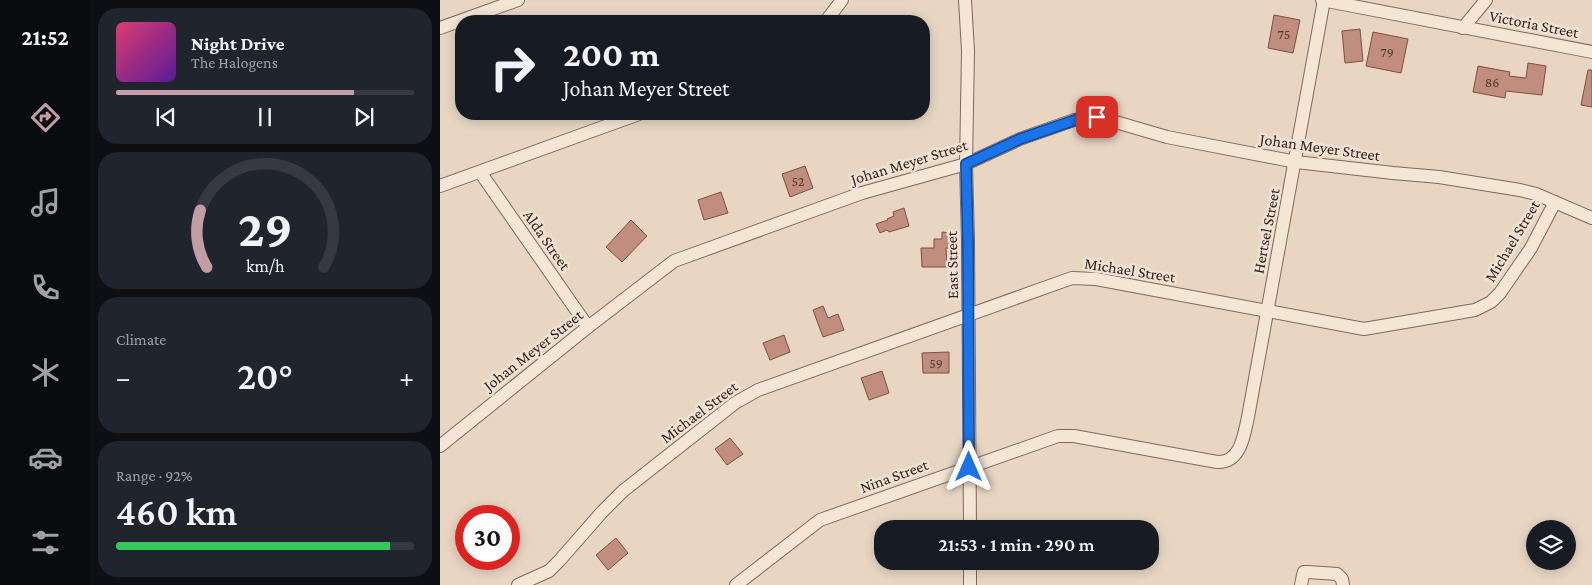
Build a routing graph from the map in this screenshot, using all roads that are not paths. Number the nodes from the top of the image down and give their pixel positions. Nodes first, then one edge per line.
1 (518, 0) edge
2 (842, 0) edge
3 (965, 0) edge
4 (1323, 0) edge
5 (1486, 0) edge
6 (476, 15) edge
7 (831, 15) edge
8 (455, 23) edge
9 (440, 28) edge
10 (1463, 28) junction
11 (1592, 52) edge
12 (622, 120) edge
13 (1296, 162) junction
14 (966, 164) junction
15 (480, 172) junction
16 (440, 186) edge
17 (1555, 202) junction
18 (1592, 218) edge
19 (1267, 311) junction
20 (969, 315) junction
21 (588, 327) junction
22 (440, 446) edge
23 (1227, 461) joint
24 (969, 467) junction
25 (970, 520) edge
26 (970, 570) edge
27 (518, 585) edge
28 (736, 585) edge
29 (970, 585) edge
30 (1302, 585) edge
31 (1343, 585) edge

1 - 6 street
2 - 7 street
3 - 14 street, East Street
4 - 10 street, Victoria Street
4 - 13 street, Hertsel Street
5 - 10 street
8 - 9 street
10 - 11 street, Victoria Street
12 - 15 street
13 - 14 street, Johan Meyer Street
13 - 17 street, Johan Meyer Street
13 - 19 street, Hertsel Street
14 - 20 street, East Street
14 - 21 street, Johan Meyer Street
15 - 16 street
15 - 21 street, Alda Street
17 - 18 street, Johan Meyer Street
17 - 19 street, Michael Street
19 - 20 street, Michael Street
19 - 23 street, Hertsel Street
20 - 24 street, East Street
20 - 27 street, Michael Street
21 - 22 street, Johan Meyer Street
23 - 24 street, Nina Street
24 - 25 street, East Street
24 - 28 street, Nina Street
26 - 29 street
30 - 31 street

